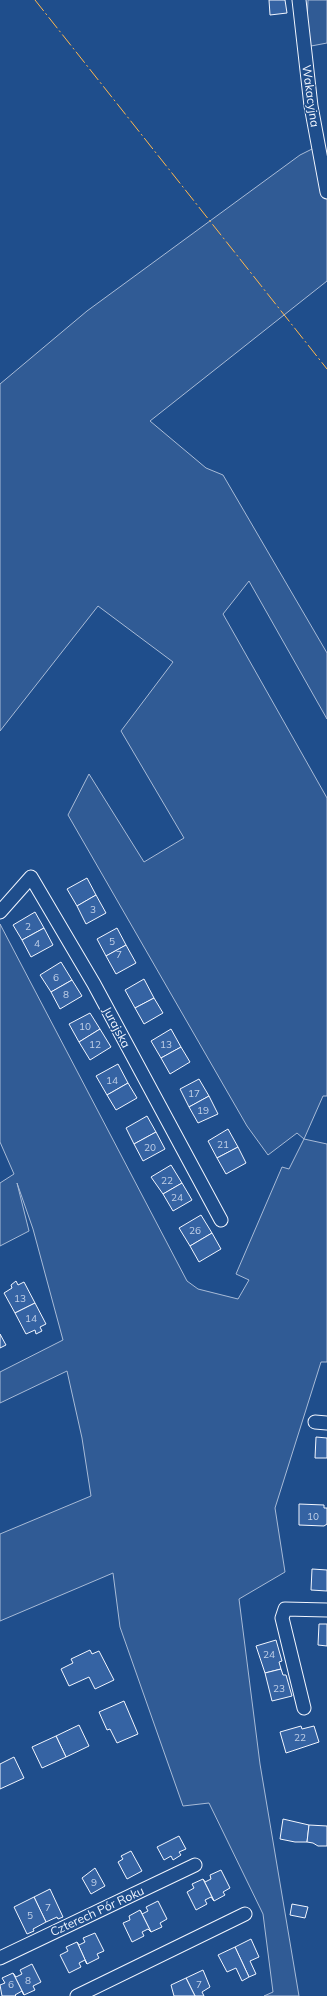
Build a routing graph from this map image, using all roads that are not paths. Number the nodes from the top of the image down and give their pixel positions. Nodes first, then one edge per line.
1 (299, 0) edge
2 (327, 192) edge
3 (0, 912) edge
4 (221, 1220) dead end
5 (327, 1610) edge
6 (304, 1708) dead end
7 (195, 1865) dead end
8 (244, 1914) dead end
9 (0, 1958) edge
10 (77, 1996) edge

1 - 2 street, Wakacyjna
3 - 4 street, Jurajska
5 - 6 street
7 - 9 street, Czterech Pór Roku
8 - 10 street

